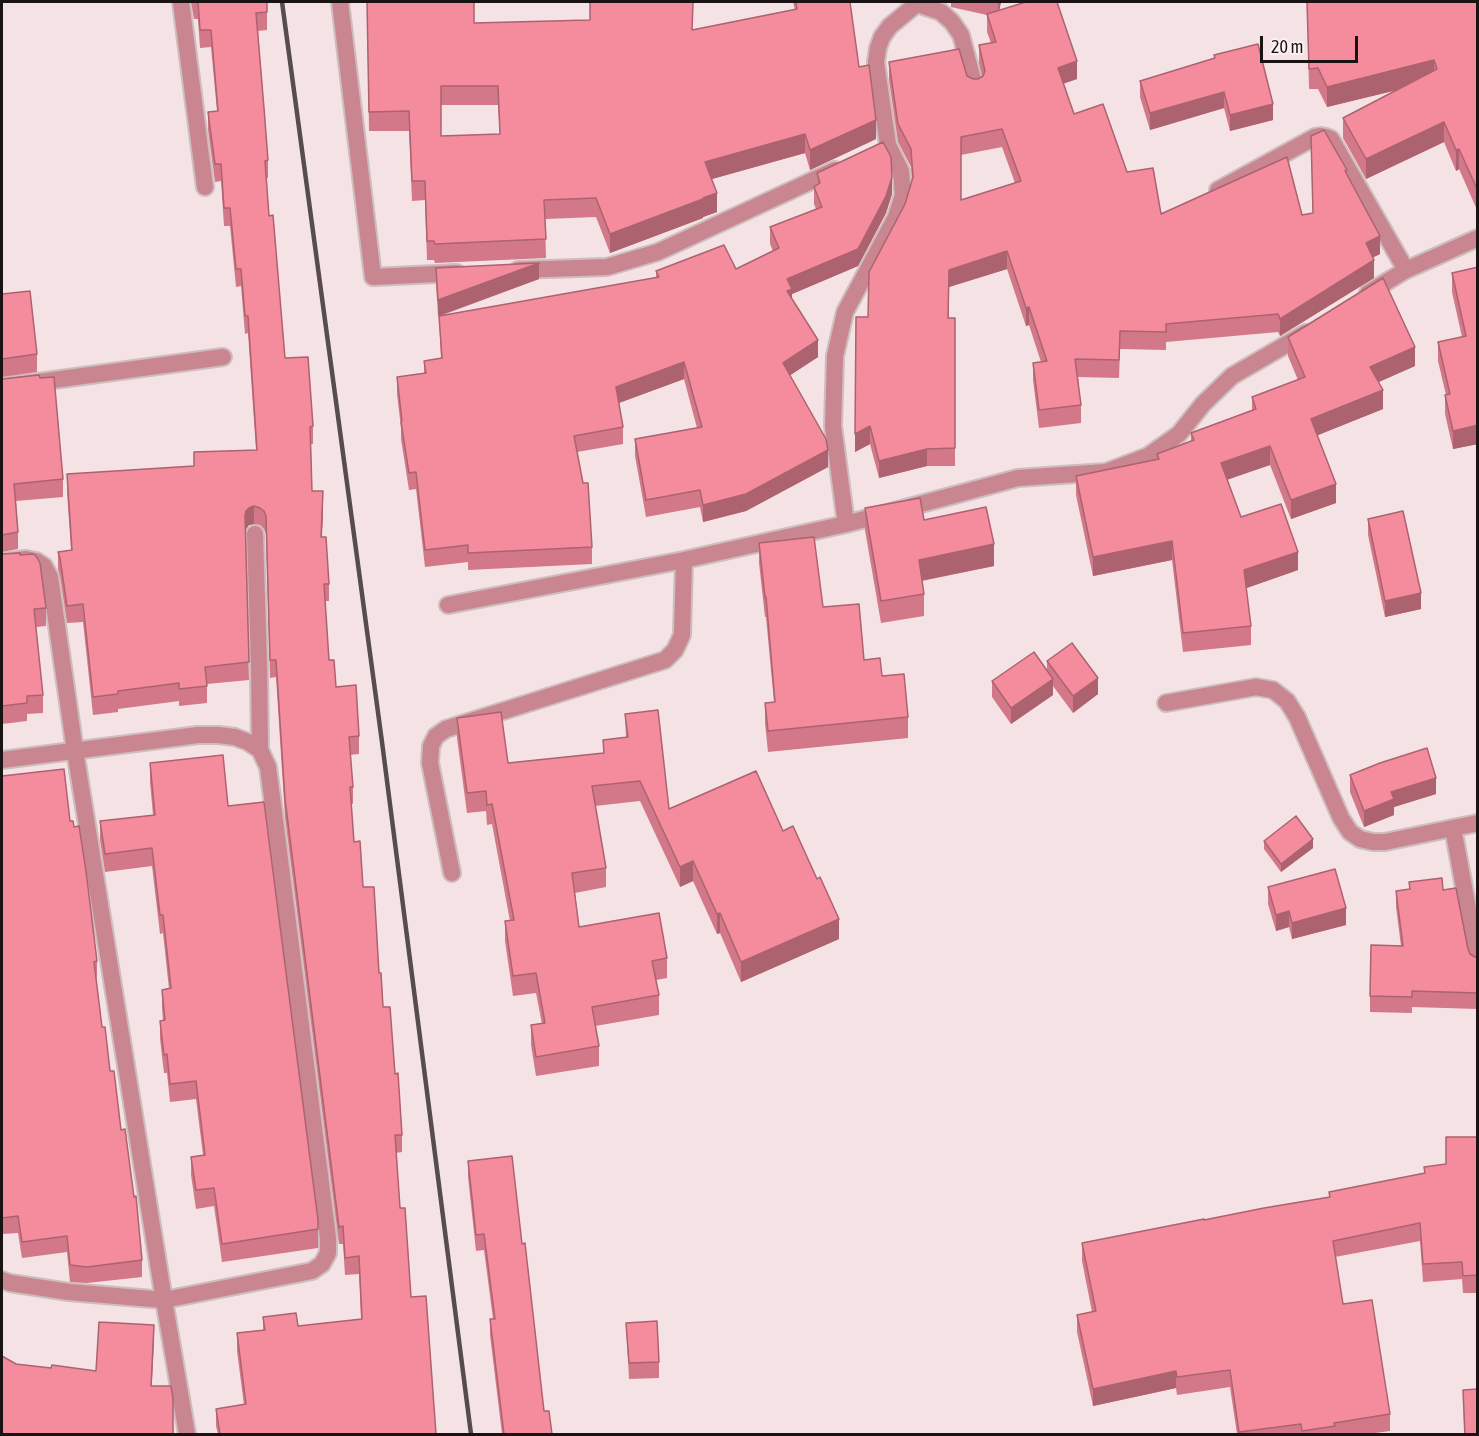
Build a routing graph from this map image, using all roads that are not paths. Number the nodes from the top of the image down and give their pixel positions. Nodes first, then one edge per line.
1 (181, 2) edge
2 (340, 2) edge
3 (918, 3) edge
4 (975, 87) edge
5 (846, 165) edge
6 (205, 187) dead end
7 (1206, 196) edge
8 (1478, 238) edge
9 (1406, 270) junction
10 (497, 271) edge
11 (475, 272) edge
12 (1357, 301) edge
13 (1317, 325) edge
14 (223, 357) dead end
15 (2, 387) edge
16 (846, 524) junction
17 (255, 534) dead end
18 (684, 560) junction
19 (2, 562) edge
20 (448, 605) dead end
21 (1166, 703) dead end
22 (260, 750) junction
23 (75, 751) junction
24 (2, 760) edge
25 (1478, 823) edge
26 (1453, 828) junction
27 (452, 873) dead end
28 (1478, 963) edge
29 (2, 1280) edge
30 (164, 1300) junction
31 (187, 1434) edge

1 - 6 street
2 - 11 street
3 - 4 street
3 - 16 street
5 - 10 street
7 - 9 street
8 - 9 street
9 - 12 street
13 - 16 street
14 - 15 street
16 - 18 street
17 - 22 street
18 - 20 street
18 - 27 street
19 - 23 street
21 - 26 street
22 - 23 street
22 - 30 street
23 - 24 street
23 - 30 street
25 - 26 street
26 - 28 street
29 - 30 street
30 - 31 street

